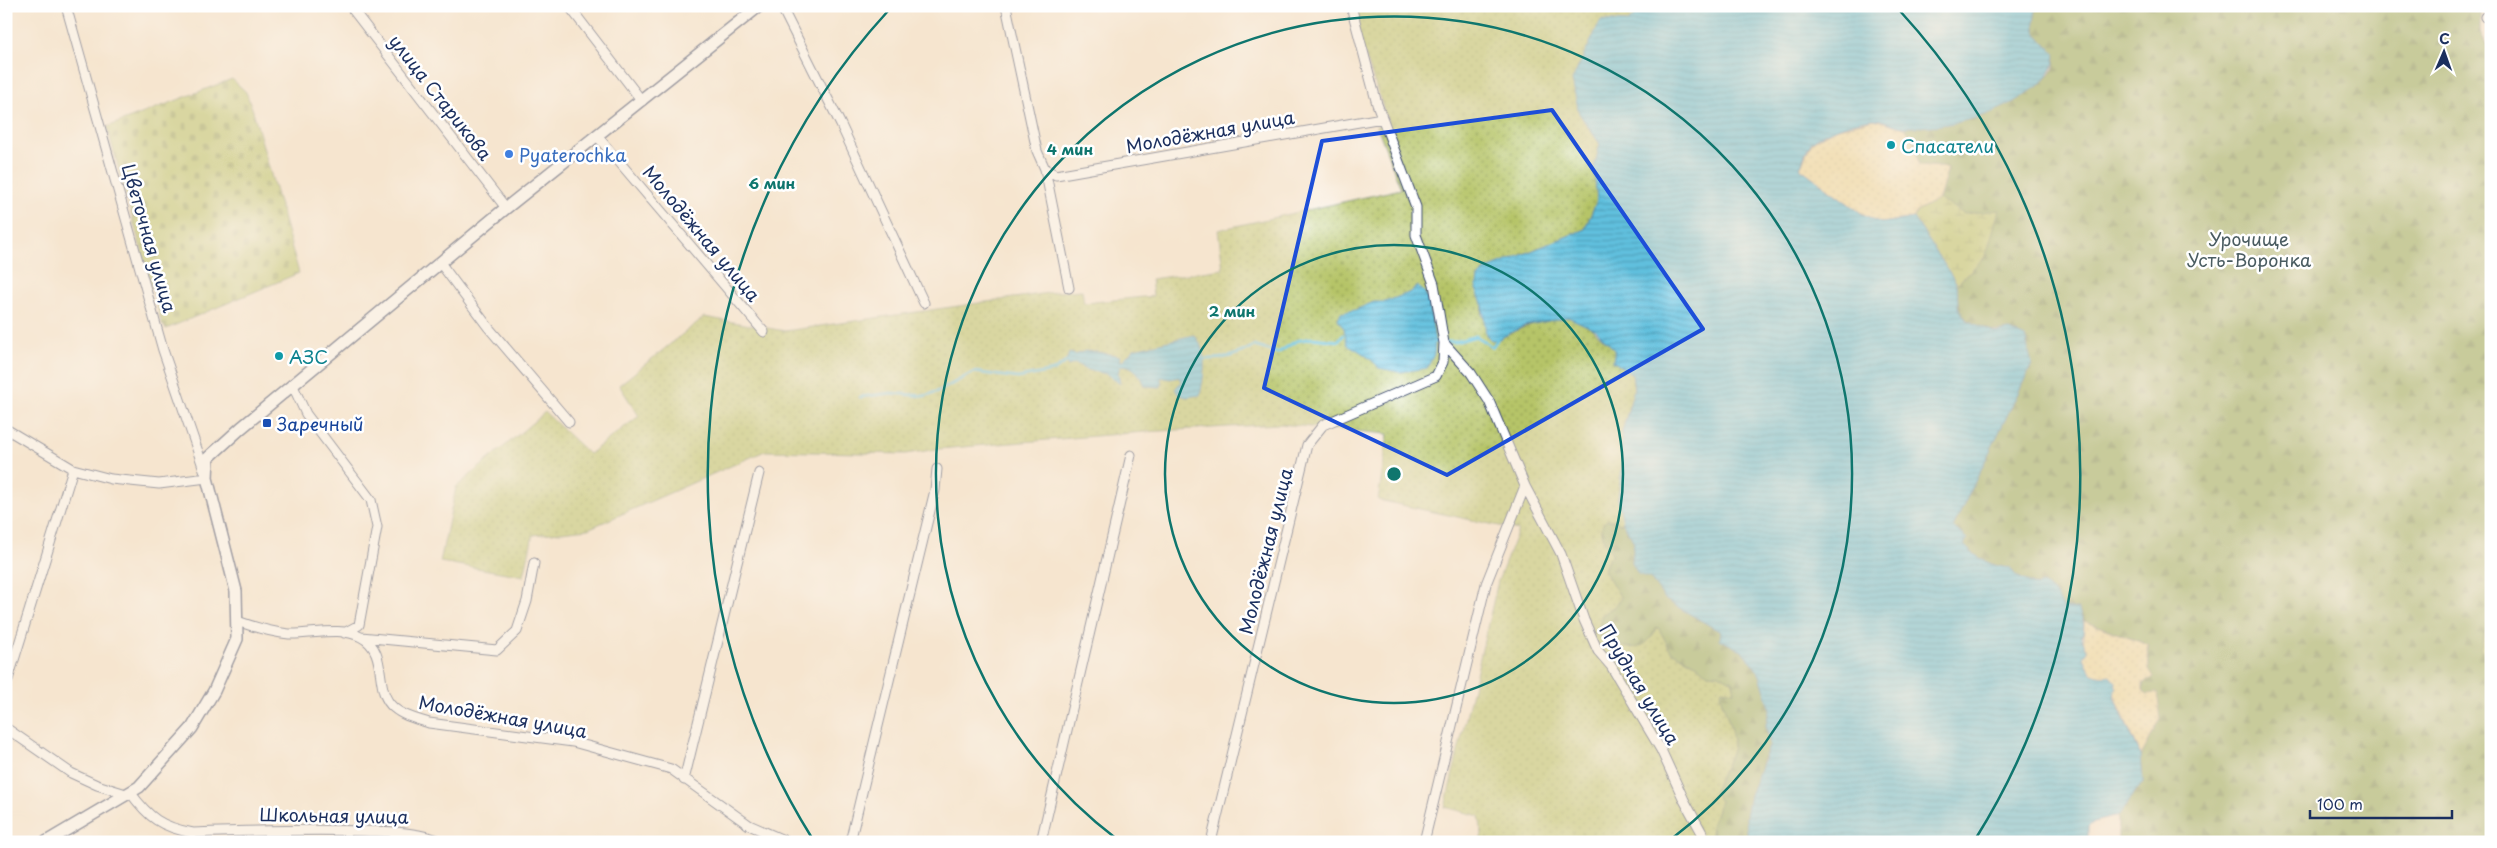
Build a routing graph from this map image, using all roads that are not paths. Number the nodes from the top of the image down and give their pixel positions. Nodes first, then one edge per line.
1 (66, 6) edge
2 (350, 6) edge
3 (569, 6) edge
4 (759, 6) edge
5 (781, 6) edge
6 (1351, 6) edge
7 (1008, 7) edge
8 (642, 101) junction
9 (1382, 118) junction
10 (598, 137) junction
11 (1045, 169) junction
12 (506, 208) junction
13 (440, 264) junction
14 (1069, 288) dead end
15 (924, 303) dead end
16 (764, 332) dead end
17 (1444, 344) junction
18 (293, 386) junction
19 (570, 422) dead end
20 (6, 429) edge
21 (1131, 456) dead end
22 (73, 469) junction
23 (937, 469) dead end
24 (759, 473) dead end
25 (207, 478) junction
26 (1524, 486) junction
27 (534, 563) dead end
28 (237, 621) junction
29 (344, 632) junction
30 (361, 637) junction
31 (6, 686) edge
32 (6, 728) edge
33 (684, 780) junction
34 (128, 793) junction
35 (224, 832) junction
36 (46, 842) edge
37 (224, 842) edge
38 (443, 842) edge
39 (788, 842) edge
40 (850, 842) edge
41 (1041, 842) edge
42 (1211, 842) edge
43 (1424, 842) edge
44 (1707, 842) edge

1 - 25 street, Цветочная улица
2 - 12 street, улица Старикова
3 - 8 street
4 - 8 street
5 - 15 street
6 - 9 street, Молодёжная улица
7 - 11 street
8 - 10 street
9 - 11 street, Молодёжная улица
9 - 17 street, Молодёжная улица
10 - 12 street
10 - 16 street, Молодёжная улица
11 - 14 street
12 - 13 street
13 - 18 street
13 - 19 street
17 - 26 street
17 - 42 street, Молодёжная улица
18 - 25 street
18 - 29 street
20 - 22 street
21 - 41 street
22 - 25 street
22 - 31 street
23 - 40 street
24 - 33 street
25 - 28 street, Цветочная улица
26 - 43 street
26 - 44 street, Прудная улица
27 - 30 street
28 - 29 street
28 - 34 street, Цветочная улица
29 - 30 street
30 - 33 street, Молодёжная улица
32 - 34 street
33 - 39 street, Молодёжная улица
34 - 35 street, Школьная улица
34 - 36 street
35 - 37 street
35 - 38 street, Школьная улица

